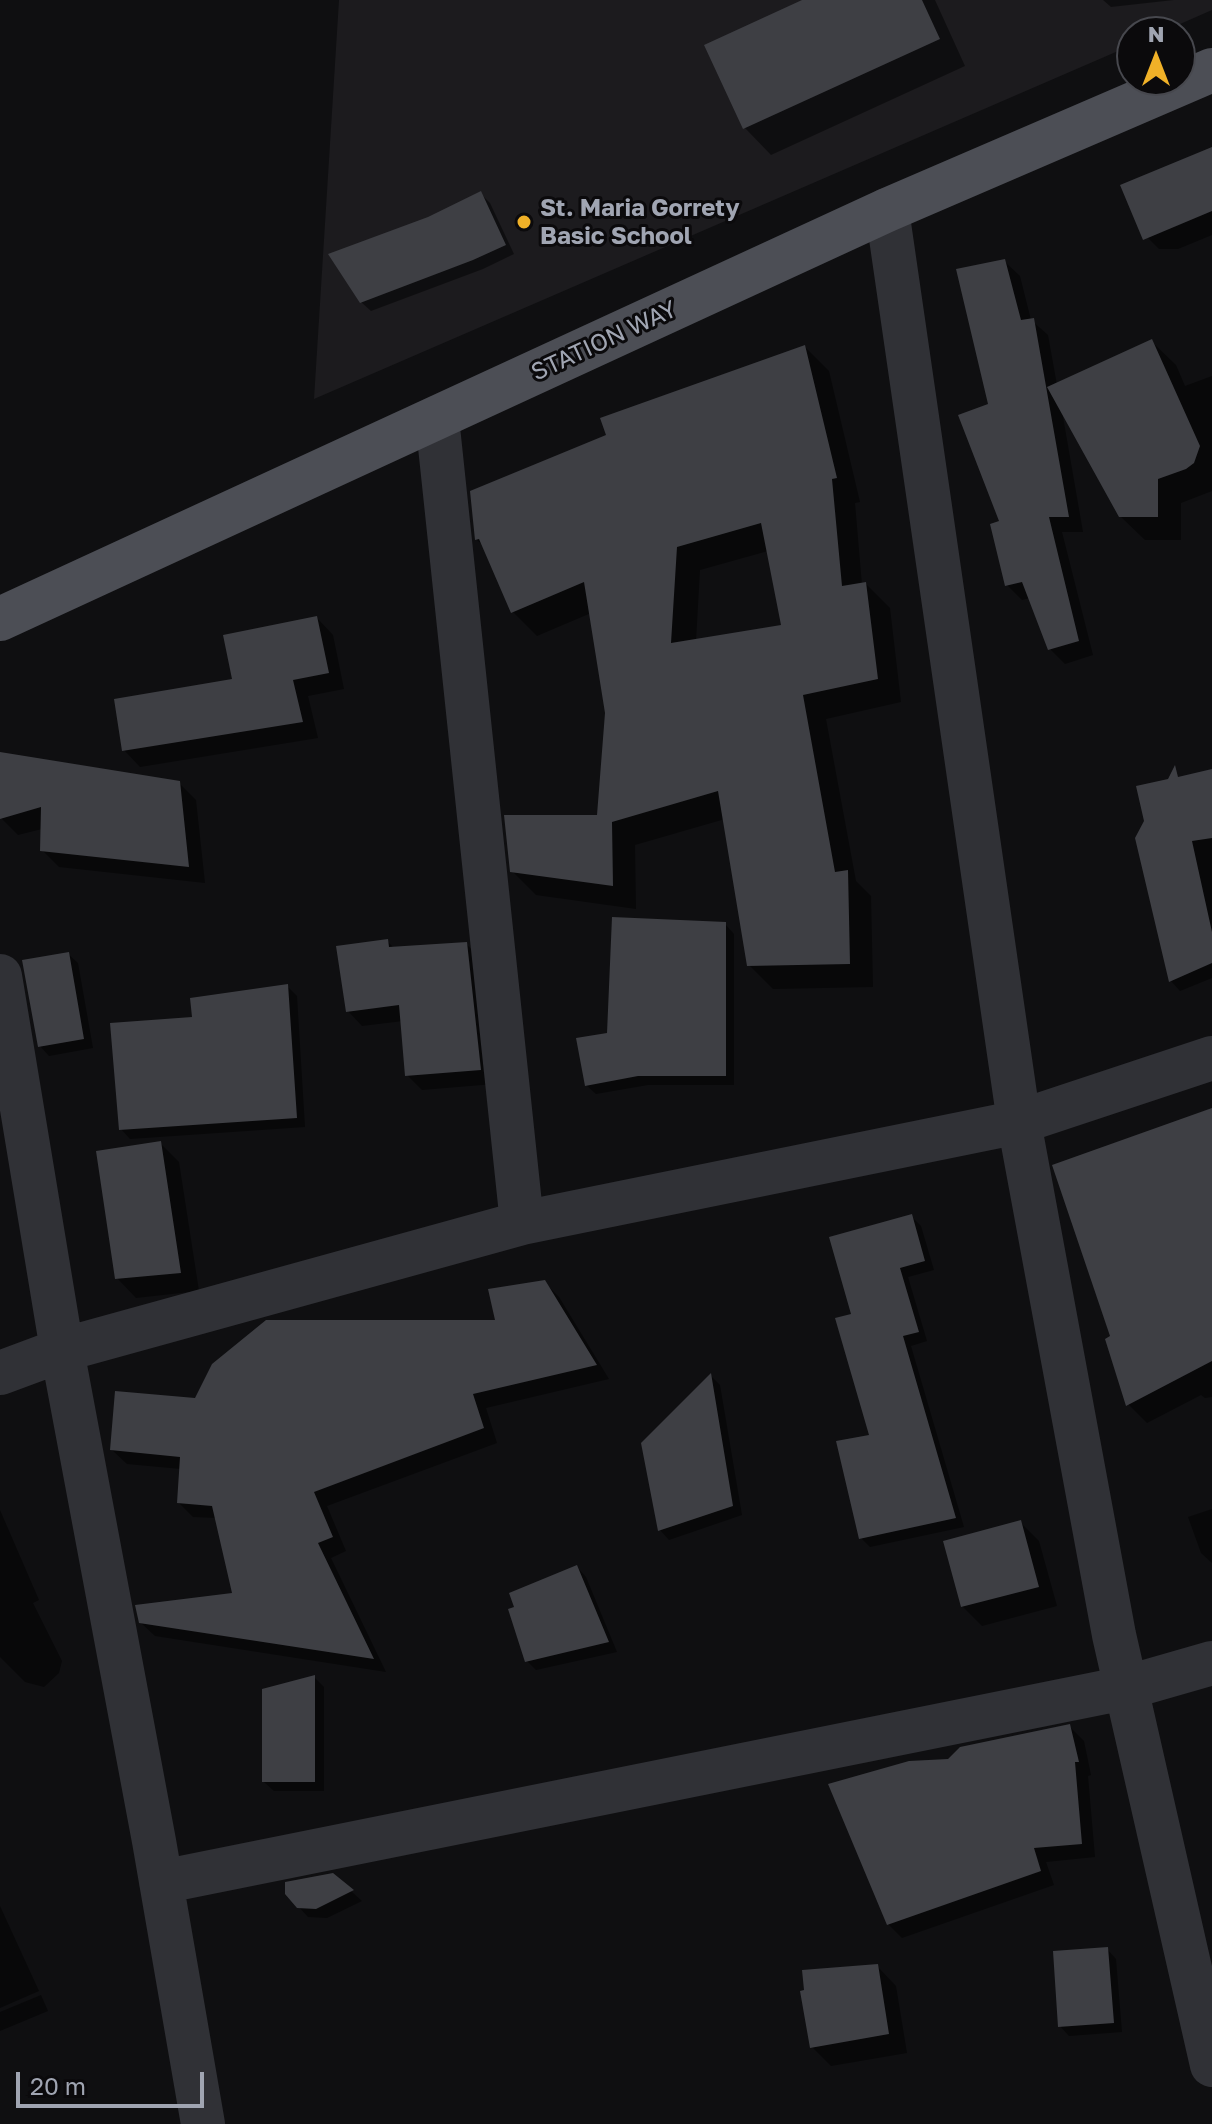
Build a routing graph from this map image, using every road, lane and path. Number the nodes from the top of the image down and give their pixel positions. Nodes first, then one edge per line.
1 (1212, 70) edge
2 (887, 210) junction
3 (437, 418) junction
4 (0, 619) edge
5 (0, 976) edge
6 (1212, 1058) edge
7 (1019, 1122) junction
8 (522, 1223) junction
9 (62, 1350) junction
10 (0, 1373) edge
11 (1212, 1663) edge
12 (1125, 1688) junction
13 (161, 1882) junction
14 (1212, 2065) edge
15 (203, 2124) edge

1 - 2 main road, STATION WAY
2 - 3 main road, STATION WAY
2 - 7 street
3 - 4 main road, STATION WAY
3 - 8 street
5 - 9 street
6 - 7 street
7 - 8 street
7 - 12 street
8 - 9 street
9 - 10 street
9 - 13 street
11 - 12 street
12 - 13 street
12 - 14 street
13 - 15 street

